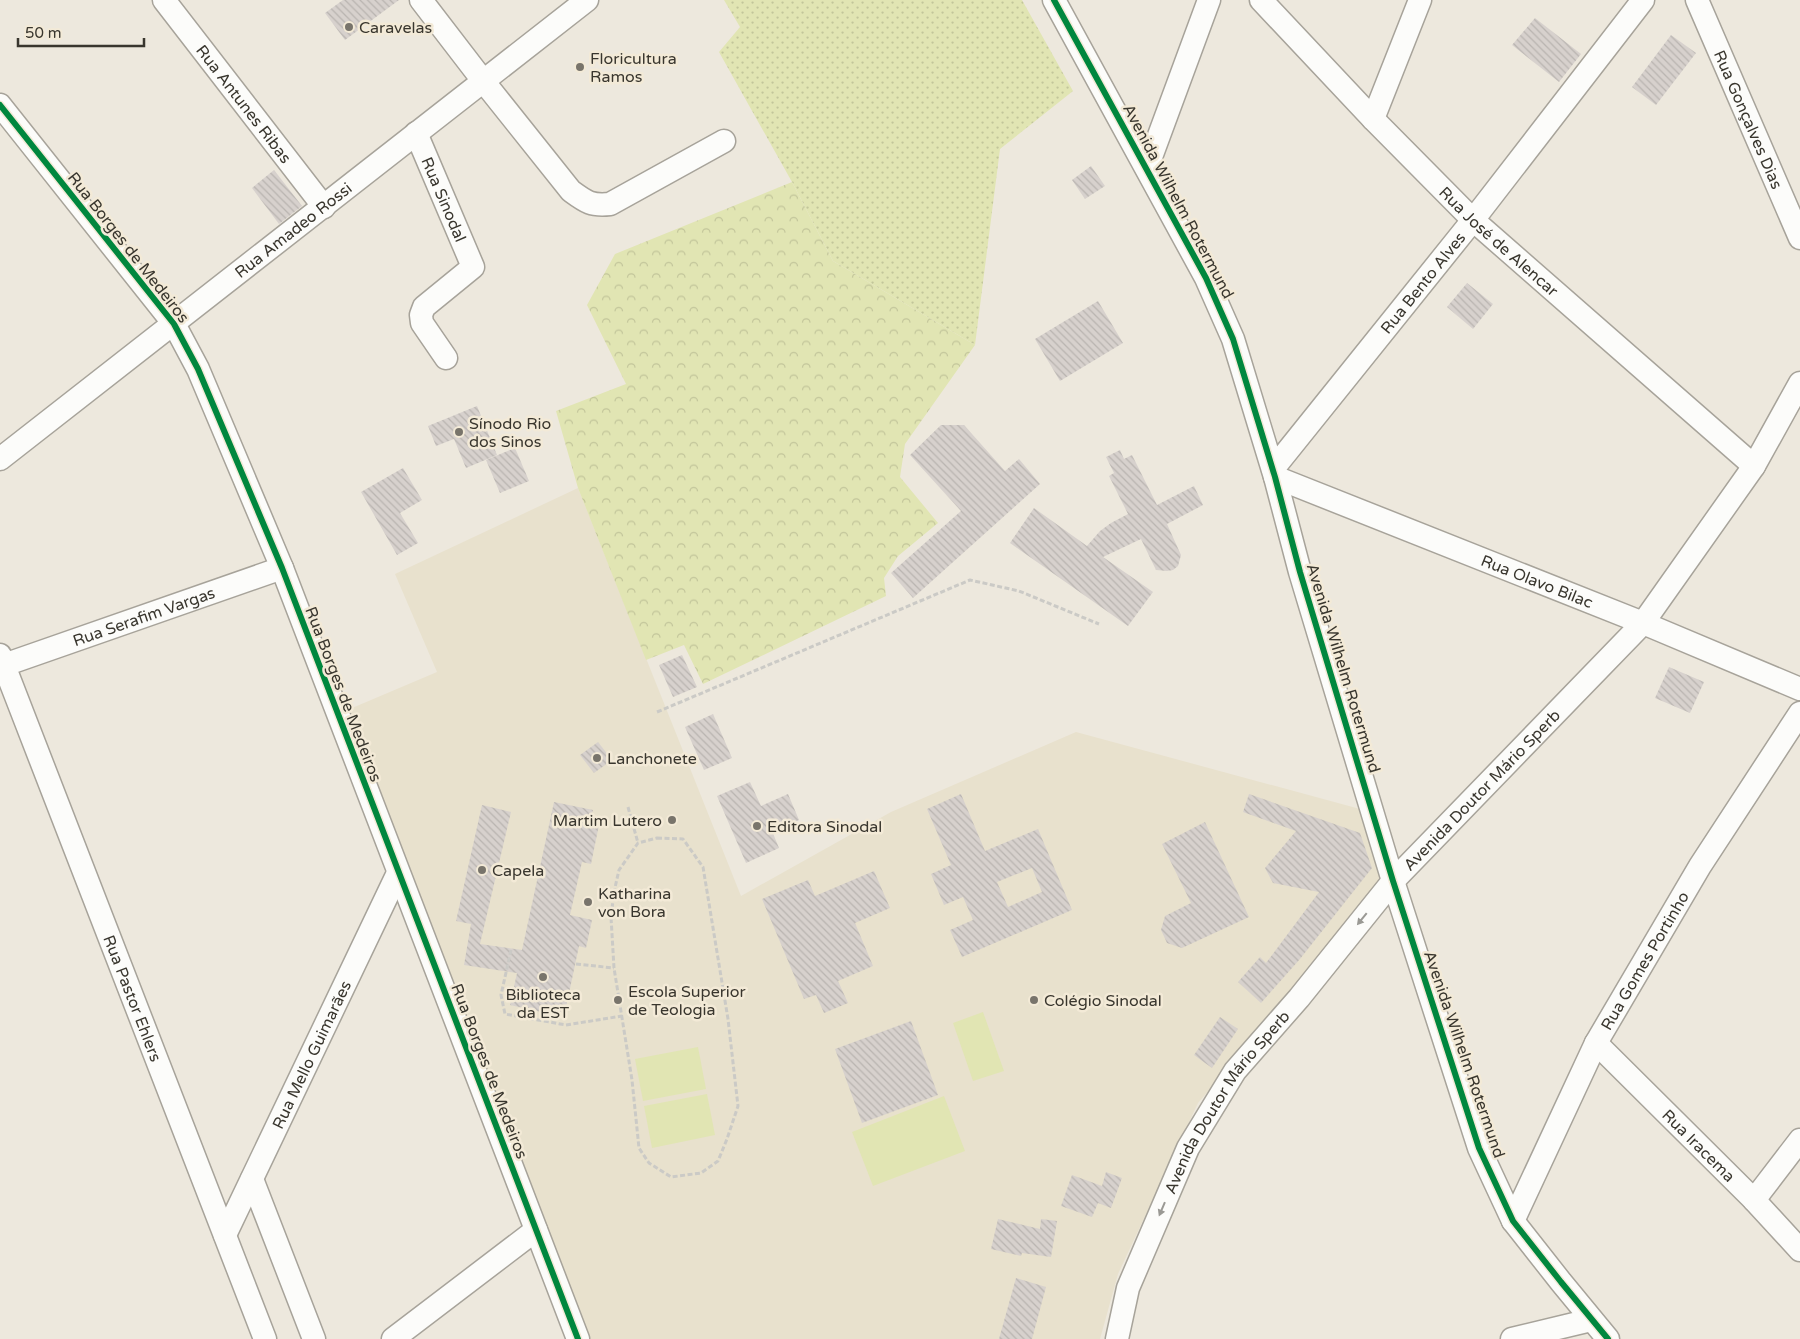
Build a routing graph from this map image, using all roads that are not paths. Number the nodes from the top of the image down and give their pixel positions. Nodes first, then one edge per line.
1 (164, 0) edge
2 (421, 0) edge
3 (587, 0) edge
4 (1054, 0) edge
5 (1209, 0) edge
6 (1260, 0) edge
7 (1420, 0) edge
8 (1643, 0) edge
9 (1697, 0) edge
10 (484, 82) junction
11 (0, 105) edge
12 (1373, 119) junction
13 (416, 133) junction
14 (724, 141) dead end
15 (1147, 168) junction
16 (324, 208) junction
17 (1473, 220) junction
18 (1800, 238) edge
19 (174, 324) junction
20 (446, 358) dead end
21 (1800, 383) edge
22 (3, 451) edge
23 (1754, 466) junction
24 (1274, 473) junction
25 (282, 568) junction
26 (1643, 623) junction
27 (2, 660) edge
28 (1800, 689) edge
29 (1800, 713) edge
30 (398, 873) junction
31 (1393, 881) junction
32 (1596, 1043) junction
33 (1800, 1140) edge
34 (252, 1179) junction
35 (1754, 1200) junction
36 (1513, 1221) junction
37 (536, 1230) junction
38 (225, 1235) junction
39 (1800, 1250) edge
40 (1592, 1320) junction
41 (265, 1339) edge
42 (314, 1339) edge
43 (393, 1339) edge
44 (578, 1339) edge
45 (1117, 1339) edge
46 (1512, 1339) edge
47 (1608, 1339) edge

1 - 16 street, Rua Antunes Ribas
2 - 10 street
3 - 10 street, Rua Amadeo Rossi
4 - 15 street, Avenida Wilhelm Rotermund
5 - 15 street
6 - 12 street, Rua José de Alencar
7 - 12 street
8 - 17 street, Rua Bento Alves
9 - 18 street, Rua Gonçalves Dias
10 - 13 street, Rua Amadeo Rossi
10 - 14 street
11 - 19 street, Rua Borges de Medeiros
12 - 17 street, Rua José de Alencar
13 - 16 street, Rua Amadeo Rossi
13 - 20 street, Rua Sinodal
15 - 24 street, Avenida Wilhelm Rotermund
16 - 19 street, Rua Amadeo Rossi
17 - 23 street, Rua José de Alencar
17 - 24 street, Rua Bento Alves
19 - 22 street, Rua Amadeo Rossi
19 - 25 street, Rua Borges de Medeiros
21 - 23 street, Avenida Doutor Mário Sperb
23 - 26 street, Avenida Doutor Mário Sperb
24 - 26 street, Rua Olavo Bilac
24 - 31 street, Avenida Wilhelm Rotermund
25 - 27 street, Rua Serafim Vargas
25 - 30 street, Rua Borges de Medeiros
26 - 28 street, Rua Olavo Bilac
26 - 31 street, Avenida Doutor Mário Sperb
27 - 38 street, Rua Pastor Ehlers
29 - 32 street, Rua Gomes Portinho
30 - 34 street, Rua Mello Guimarães
30 - 37 street, Rua Borges de Medeiros
31 - 36 street, Avenida Wilhelm Rotermund
31 -> 45 street, Avenida Doutor Mário Sperb
32 - 35 street, Rua Iracema
32 - 36 street, Rua Gomes Portinho
33 - 35 street
34 - 38 street, Rua Mello Guimarães
34 - 42 street
35 - 39 street, Rua Iracema
36 - 40 street, Avenida Wilhelm Rotermund
37 - 43 street
37 - 44 street, Rua Borges de Medeiros
38 - 41 street, Rua Pastor Ehlers
40 - 46 street
40 - 47 street, Avenida Wilhelm Rotermund

